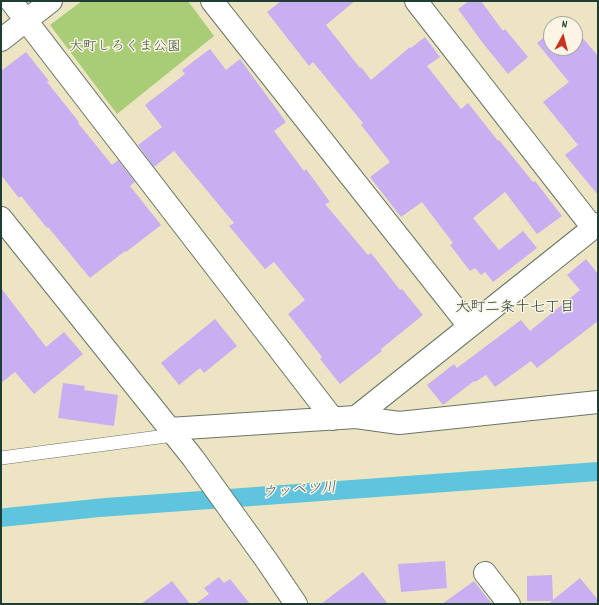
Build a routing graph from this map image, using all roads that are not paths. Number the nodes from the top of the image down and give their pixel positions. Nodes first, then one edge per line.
1 (12, 1) edge
2 (51, 1) edge
3 (212, 1) edge
4 (416, 1) edge
5 (26, 20) junction
6 (1, 40) edge
7 (1, 218) edge
8 (595, 226) edge
9 (469, 326) junction
10 (598, 402) edge
11 (356, 417) junction
12 (333, 419) junction
13 (172, 432) junction
14 (1, 458) edge
15 (485, 573) dead end
16 (288, 601) edge
17 (509, 604) edge

1 - 5 street
2 - 5 street
3 - 9 street
4 - 8 street
5 - 6 street
5 - 12 street
7 - 13 street
8 - 9 street
9 - 11 street
10 - 11 street
11 - 12 street
12 - 13 street
13 - 14 lane
13 - 16 street
15 - 17 street

